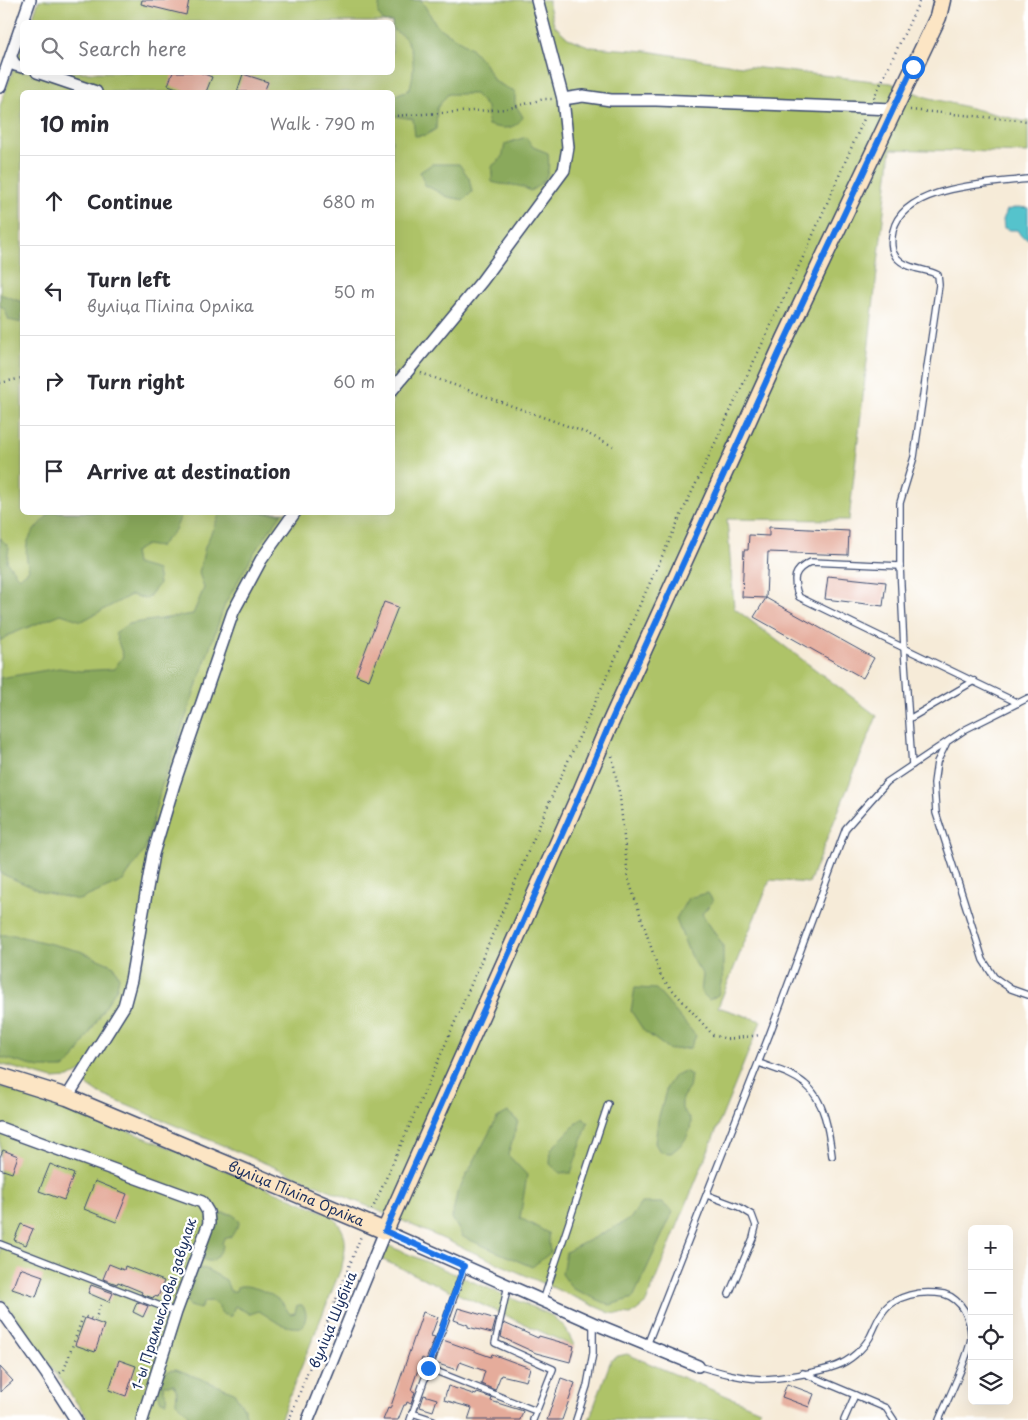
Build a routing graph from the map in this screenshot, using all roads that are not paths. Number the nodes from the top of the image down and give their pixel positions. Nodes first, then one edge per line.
1 (30, 0) edge
2 (537, 0) edge
3 (942, 0) edge
4 (23, 20) edge
5 (20, 31) edge
6 (11, 58) junction
7 (20, 67) edge
8 (46, 75) edge
9 (0, 87) edge
10 (90, 90) edge
11 (564, 99) junction
12 (893, 108) junction
13 (1028, 178) edge
14 (395, 386) edge
15 (293, 515) edge
16 (900, 566) junction
17 (904, 648) junction
18 (974, 681) junction
19 (1028, 698) edge
20 (1018, 703) junction
21 (909, 719) junction
22 (947, 742) junction
23 (912, 765) junction
24 (1028, 995) edge
25 (759, 1063) junction
26 (0, 1076) edge
27 (67, 1097) junction
28 (608, 1104) dead end
29 (0, 1128) edge
30 (832, 1156) dead end
31 (707, 1195) junction
32 (385, 1231) junction
33 (0, 1244) edge
34 (464, 1266) junction
35 (508, 1285) junction
36 (729, 1294) dead end
37 (543, 1300) junction
38 (0, 1308) edge
39 (176, 1312) junction
40 (593, 1323) junction
41 (647, 1345) junction
42 (698, 1366) joint
43 (428, 1368) junction
44 (803, 1373) junction
45 (855, 1395) junction
46 (536, 1411) junction
47 (412, 1413) junction
48 (76, 1420) edge
49 (142, 1420) edge
50 (308, 1420) edge
51 (410, 1420) edge
52 (433, 1420) edge
53 (533, 1420) edge
54 (576, 1420) edge
55 (844, 1420) edge
56 (894, 1420) edge
57 (938, 1420) edge

1 - 4 street
2 - 11 street
3 - 12 street
5 - 6 street
6 - 7 street
6 - 9 street
8 - 10 street
11 - 12 street
11 - 14 street
12 - 32 street
13 - 16 lane
15 - 27 street
16 - 17 lane
16 - 17 lane
17 - 18 lane
17 - 21 lane
18 - 20 lane
18 - 21 lane
19 - 20 lane
20 - 22 lane
21 - 23 lane
22 - 23 lane
22 - 24 lane
23 - 25 lane
25 - 30 lane
25 - 31 lane
26 - 27 street, вуліца Піліпа Орліка
27 - 32 street, вуліца Піліпа Орліка
28 - 37 lane
29 - 39 street, 1-ы Прамысловы завулак
31 - 36 lane
31 - 41 lane
32 - 34 street, вуліца Піліпа Орліка
32 - 50 street, вуліца Шубіна
33 - 39 lane
34 - 35 street, вуліца Піліпа Орліка
34 - 43 lane
35 - 37 street, вуліца Піліпа Орліка
35 - 46 lane
37 - 40 street, вуліца Піліпа Орліка
38 - 48 street
39 - 49 street, 1-ы Прамысловы завулак
40 - 41 street, вуліца Піліпа Орліка
40 - 54 lane
41 - 42 street, вуліца Піліпа Орліка
42 - 44 lane
43 - 46 lane
43 - 47 lane
44 - 45 lane
44 - 57 lane
45 - 55 lane
45 - 56 lane
46 - 53 lane
47 - 51 lane
47 - 52 lane

